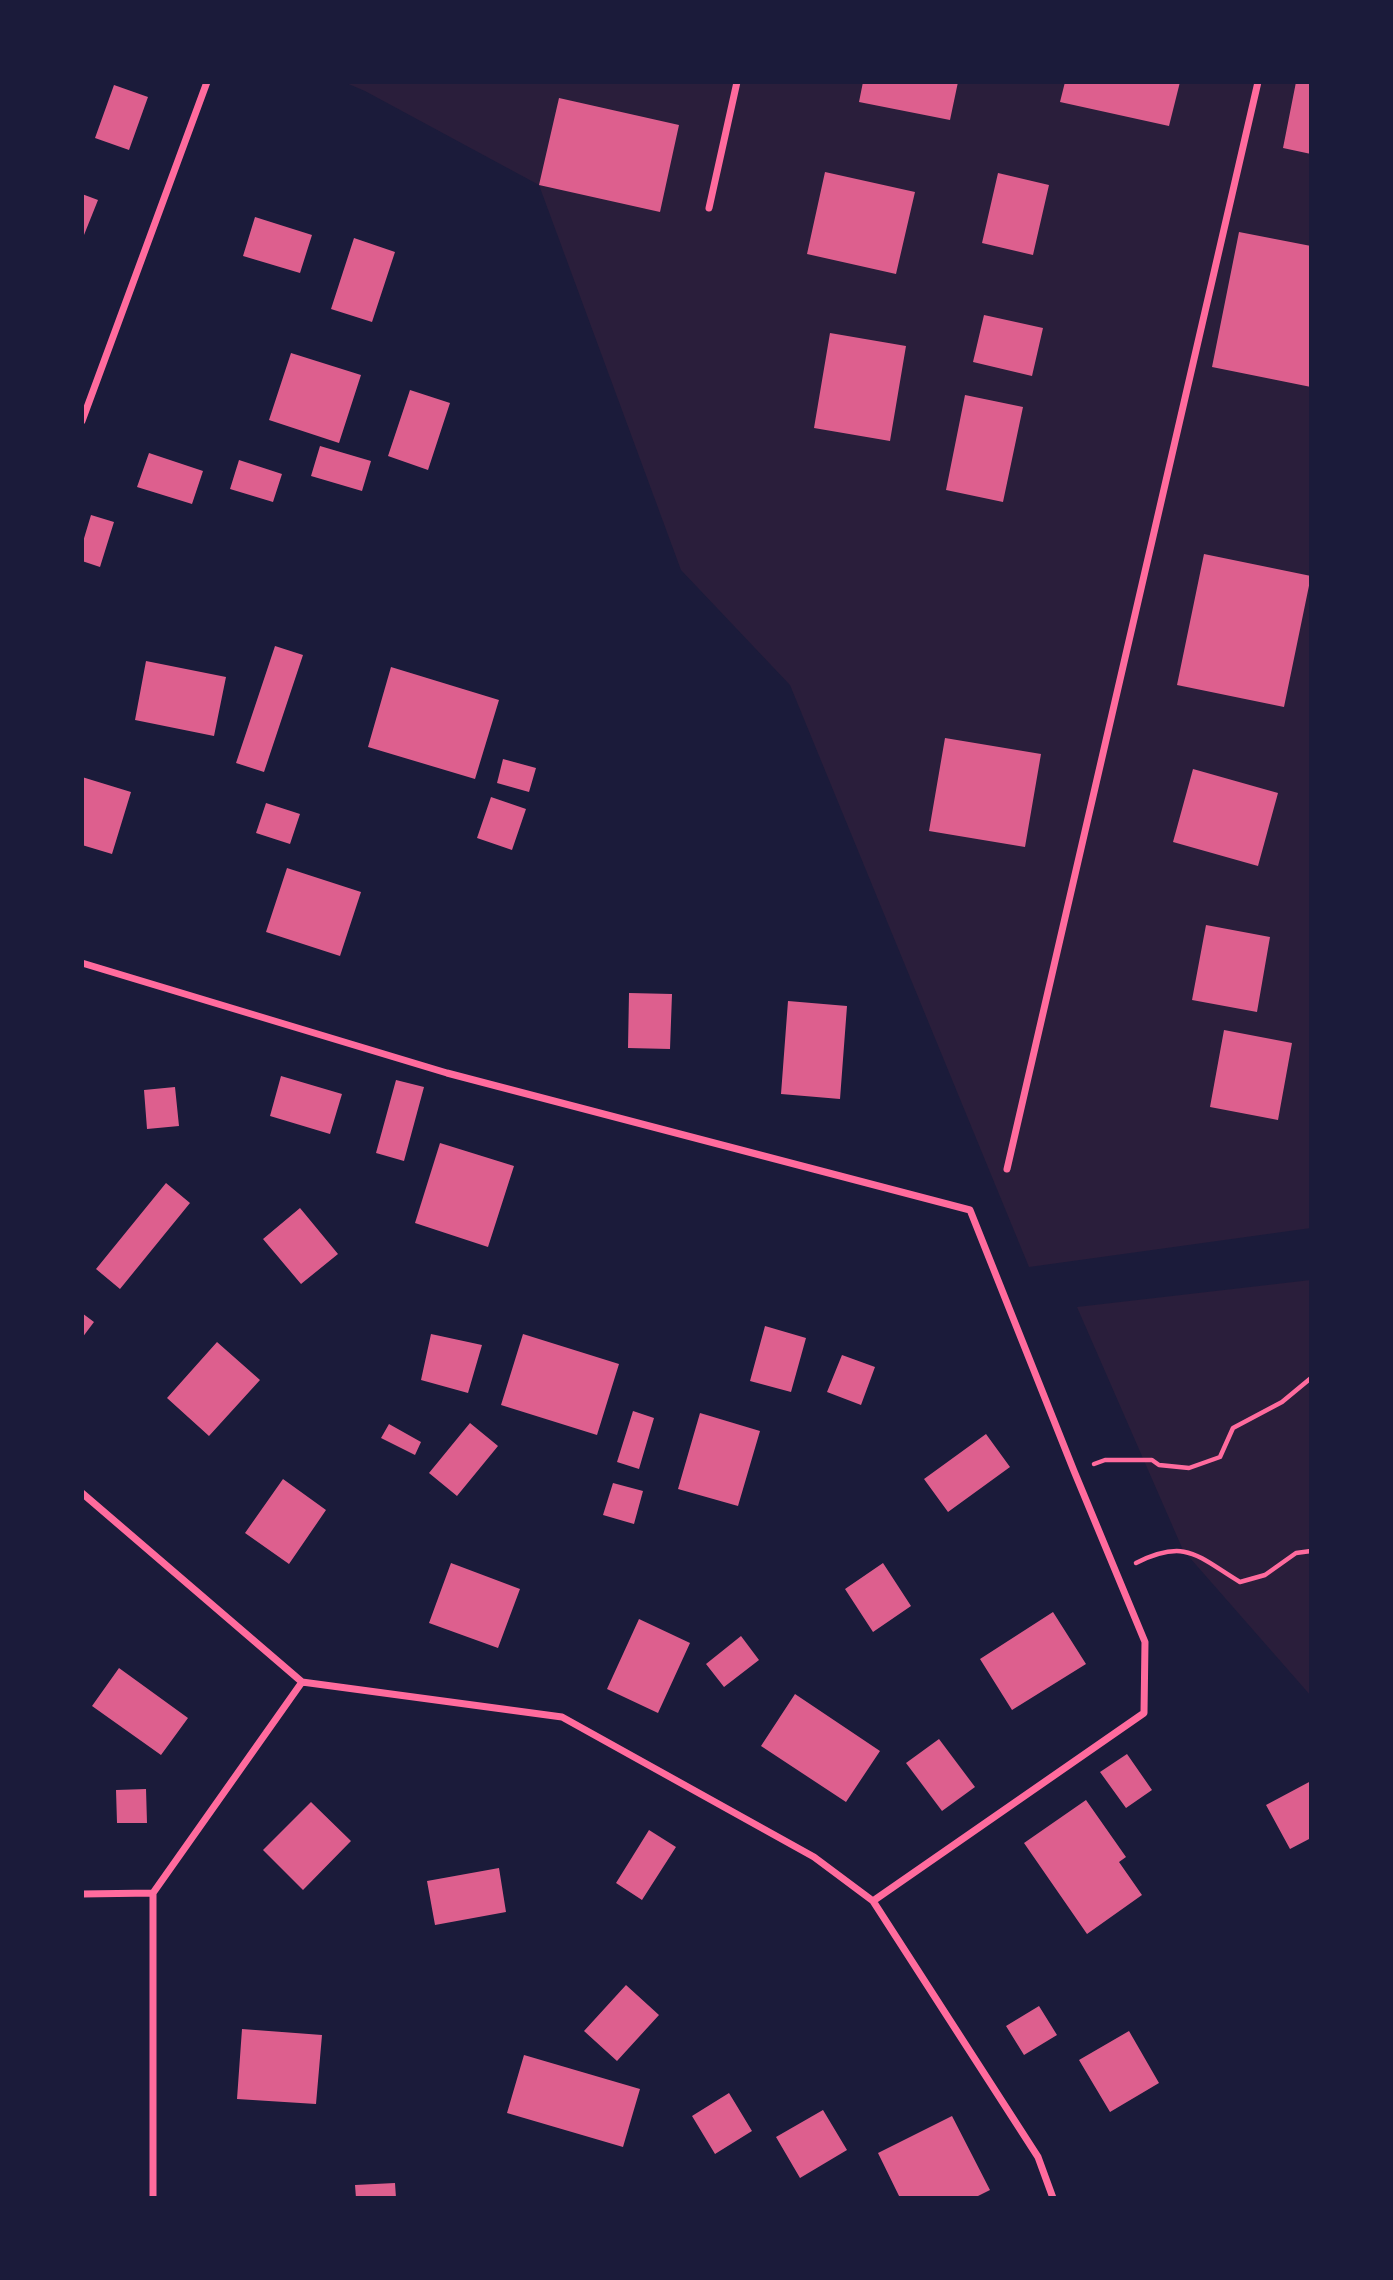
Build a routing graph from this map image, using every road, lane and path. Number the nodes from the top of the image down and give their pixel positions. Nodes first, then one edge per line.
1 (207, 82) edge
2 (737, 82) edge
3 (1258, 82) edge
4 (709, 208) dead end
5 (83, 415) edge
6 (82, 962) edge
7 (1007, 1169) dead end
8 (1311, 1378) edge
9 (1074, 1471) junction
10 (82, 1493) edge
11 (1311, 1551) edge
12 (1116, 1572) junction
13 (302, 1682) junction
14 (153, 1893) junction
15 (82, 1894) edge
16 (873, 1901) junction
17 (153, 2198) edge
18 (1053, 2198) edge

1 - 5 street
2 - 4 street
3 - 7 street
6 - 9 street
8 - 9 path
9 - 12 street
10 - 13 street
11 - 12 path
12 - 16 street
13 - 14 street
13 - 16 street
14 - 15 street
14 - 17 street
16 - 18 street

